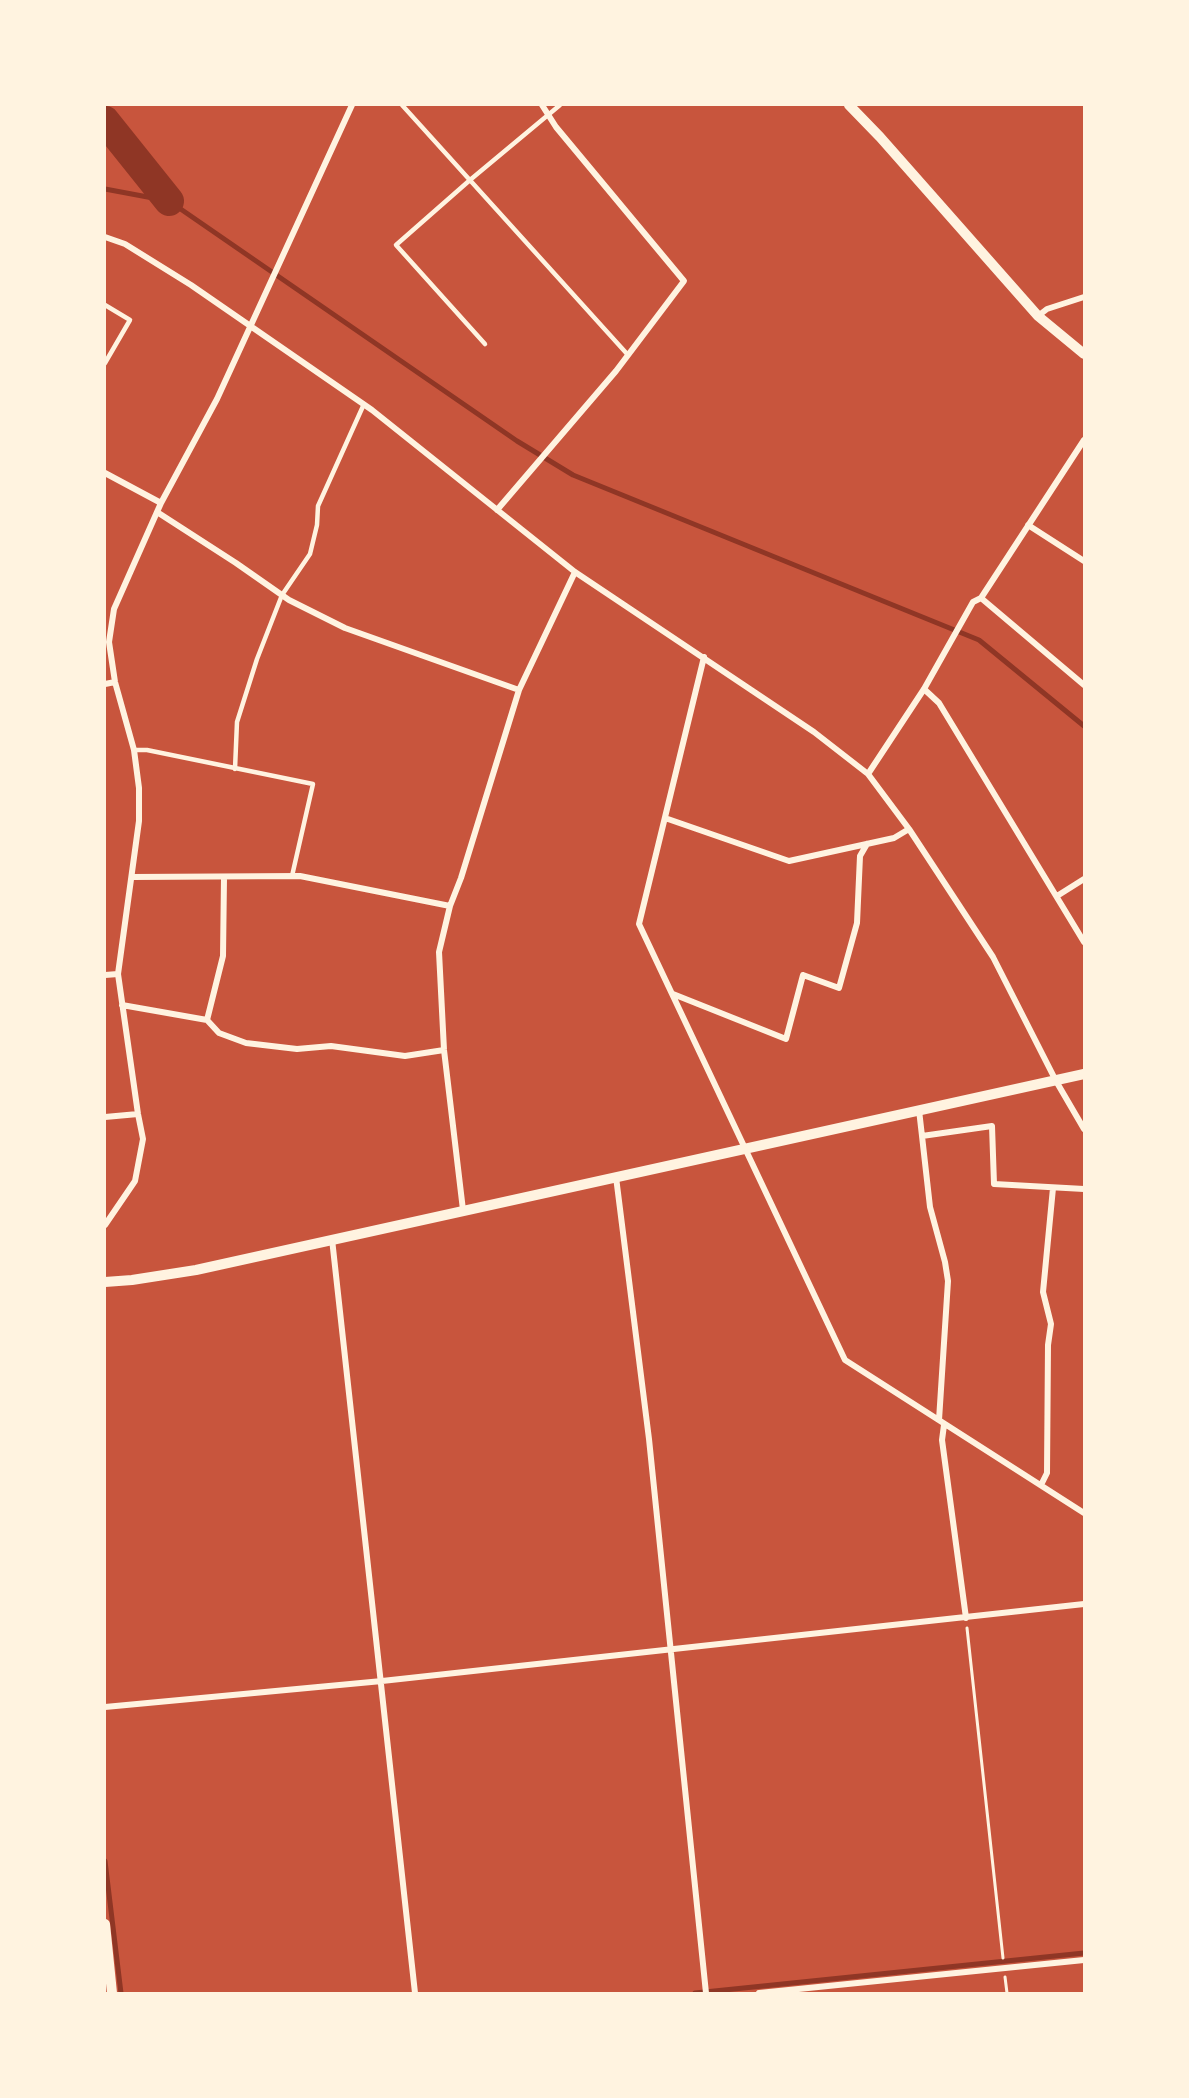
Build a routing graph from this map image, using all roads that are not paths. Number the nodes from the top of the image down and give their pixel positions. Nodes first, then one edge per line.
1 (352, 105) edge
2 (402, 105) edge
3 (542, 105) edge
4 (560, 105) edge
5 (849, 105) edge
6 (548, 115) junction
7 (470, 180) junction
8 (105, 237) edge
9 (1084, 297) edge
10 (105, 305) edge
11 (1038, 316) junction
12 (251, 325) junction
13 (485, 344) dead end
14 (1084, 354) edge
15 (628, 355) junction
16 (105, 363) edge
17 (364, 404) junction
18 (1084, 440) edge
19 (105, 473) edge
20 (161, 503) junction
21 (496, 510) junction
22 (157, 512) junction
23 (1028, 525) junction
24 (1084, 561) edge
25 (575, 572) junction
26 (282, 595) junction
27 (981, 598) junction
28 (704, 657) junction
29 (115, 682) junction
30 (105, 684) edge
31 (1084, 685) edge
32 (924, 689) junction
33 (519, 690) junction
34 (134, 750) junction
35 (235, 769) junction
36 (868, 774) junction
37 (665, 818) junction
38 (909, 829) junction
39 (867, 844) junction
40 (292, 876) junction
41 (132, 877) junction
42 (224, 878) junction
43 (1084, 879) edge
44 (1057, 896) junction
45 (450, 906) junction
46 (1084, 942) edge
47 (118, 974) junction
48 (105, 975) edge
49 (672, 994) junction
50 (122, 1005) junction
51 (207, 1020) junction
52 (444, 1050) junction
53 (1084, 1074) edge
54 (1056, 1081) junction
55 (919, 1110) junction
56 (138, 1114) junction
57 (105, 1117) edge
58 (1084, 1129) edge
59 (922, 1136) junction
60 (745, 1148) junction
61 (616, 1177) junction
62 (1053, 1188) junction
63 (1084, 1189) edge
64 (463, 1210) junction
65 (105, 1225) edge
66 (332, 1239) junction
67 (105, 1282) edge
68 (941, 1422) junction
69 (1041, 1485) junction
70 (1084, 1513) edge
71 (1084, 1604) edge
72 (966, 1618) junction
73 (670, 1648) junction
74 (382, 1681) junction
75 (105, 1707) edge
76 (105, 1924) edge
77 (1084, 1960) edge
78 (112, 1993) edge
79 (415, 1993) edge
80 (706, 1993) edge
81 (759, 1993) edge

1 - 12 street
2 - 7 lane
3 - 6 street
4 - 6 lane
5 - 11 street
6 - 7 lane
6 - 15 street
7 - 13 lane
7 - 15 lane
8 - 12 street
9 - 11 street
10 - 16 lane
11 - 14 street
12 - 17 street
12 - 20 street
15 - 21 street
17 - 21 street
17 - 26 lane
18 - 23 street
19 - 20 street
20 - 22 street
21 - 25 street
22 - 26 street
22 - 29 street
23 - 24 street
23 - 27 street
25 - 28 street
25 - 33 street
26 - 33 street
26 - 35 lane
27 - 31 street
27 - 32 street
28 - 36 street
28 - 37 street
29 - 30 street
29 - 34 street
32 - 36 street
32 - 44 street
33 - 45 street
34 - 35 lane
34 - 41 street
35 - 40 lane
36 - 38 street
37 - 39 street
37 - 49 street
38 - 39 street
38 - 54 street
39 - 49 street
40 - 42 street
40 - 45 street
41 - 42 street
41 - 47 street
42 - 51 street
43 - 44 street
44 - 46 street
45 - 52 street
47 - 48 street
47 - 50 street
49 - 60 street
50 - 51 street
50 - 56 street
51 - 52 street
52 - 64 street
53 - 54 street
54 - 55 street
54 - 58 street
55 - 59 street
55 - 60 street
56 - 57 street
56 - 65 street
59 - 62 street
59 - 68 street
60 - 61 street
60 - 68 street
61 - 64 street
61 - 73 street
62 - 63 street
62 - 69 street
64 - 66 street
66 - 67 street
66 - 74 street
68 - 69 street
68 - 72 street
69 - 70 street
71 - 72 street
72 - 73 street
73 - 74 street
73 - 80 street
74 - 75 street
74 - 79 street
76 - 78 street
77 - 81 street

